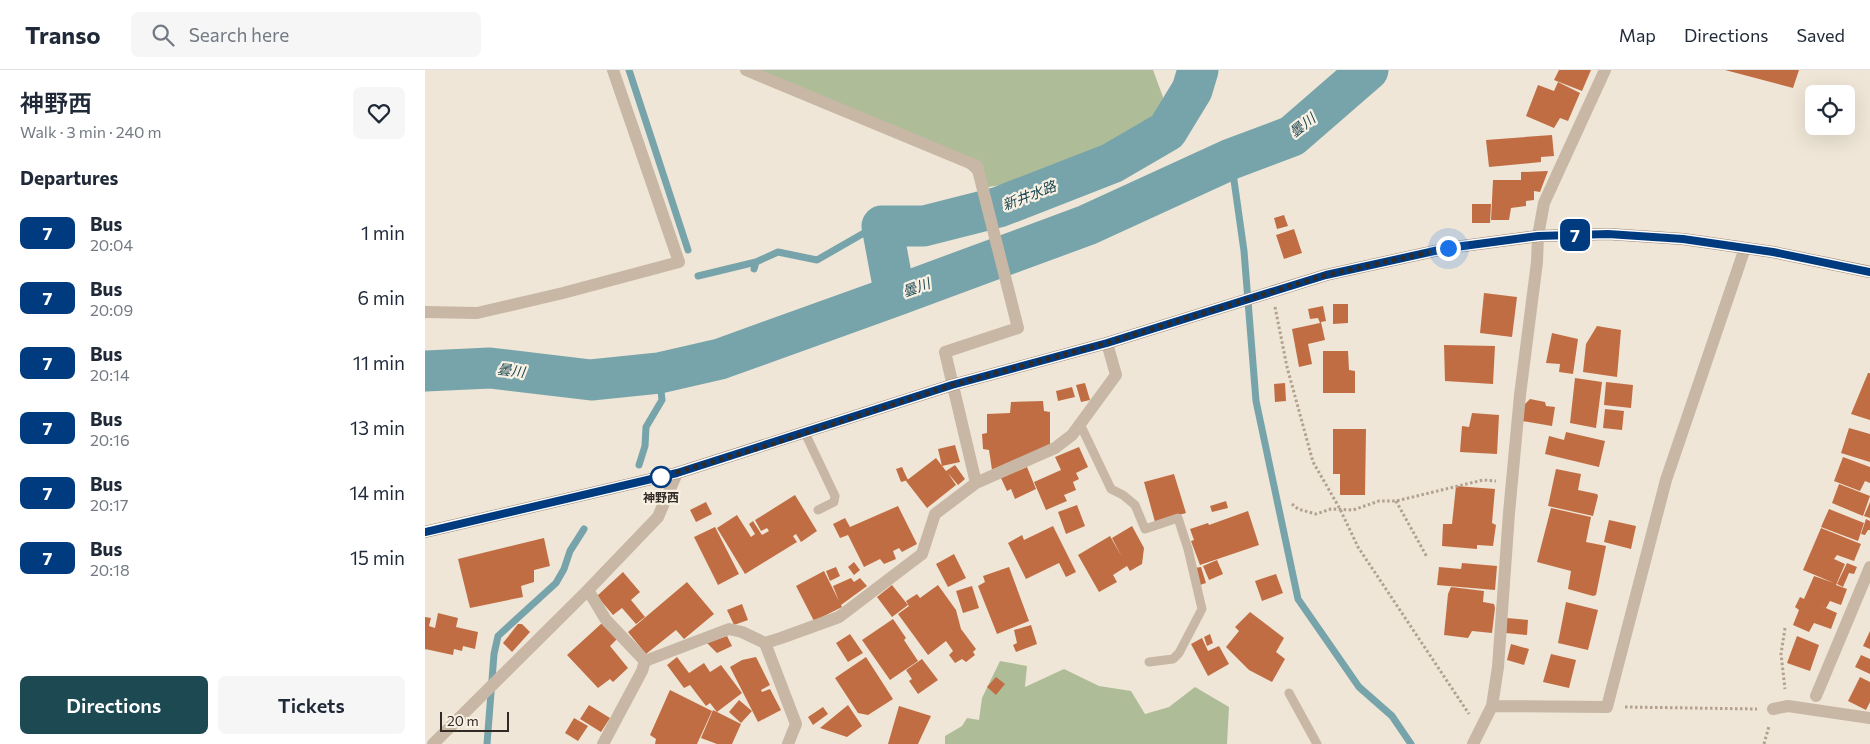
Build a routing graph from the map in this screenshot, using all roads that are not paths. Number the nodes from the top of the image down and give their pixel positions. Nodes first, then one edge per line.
1 (613, 70) edge
2 (746, 70) edge
3 (1605, 70) edge
4 (1538, 236) junction
5 (1745, 248) junction
6 (1870, 272) edge
7 (425, 312) edge
8 (1107, 343) junction
9 (952, 385) junction
10 (1080, 424) junction
11 (805, 433) junction
12 (677, 473) junction
13 (976, 483) junction
14 (818, 510) dead end
15 (425, 532) edge
16 (1870, 567) edge
17 (587, 590) junction
18 (765, 643) junction
19 (645, 661) junction
20 (1149, 662) dead end
21 (1289, 693) dead end
22 (1817, 696) dead end
23 (1492, 706) junction
24 (1773, 709) road end
25 (1870, 718) edge
26 (433, 744) edge
27 (603, 744) edge
28 (788, 744) edge
29 (1317, 744) edge
30 (1473, 744) edge

1 - 7 street
2 - 9 street
3 - 4 street
4 - 5 main road
4 - 8 main road
4 - 23 street
5 - 6 main road
5 - 23 street
8 - 9 main road
8 - 10 street
9 - 11 main road
9 - 13 street
10 - 13 street
10 - 20 lane
11 - 12 main road
11 - 14 lane
12 - 15 main road
12 - 17 street
13 - 18 street
16 - 22 street
17 - 19 street
17 - 26 street
18 - 19 street
18 - 28 street
19 - 27 street
21 - 29 lane
23 - 30 street
24 - 25 street

